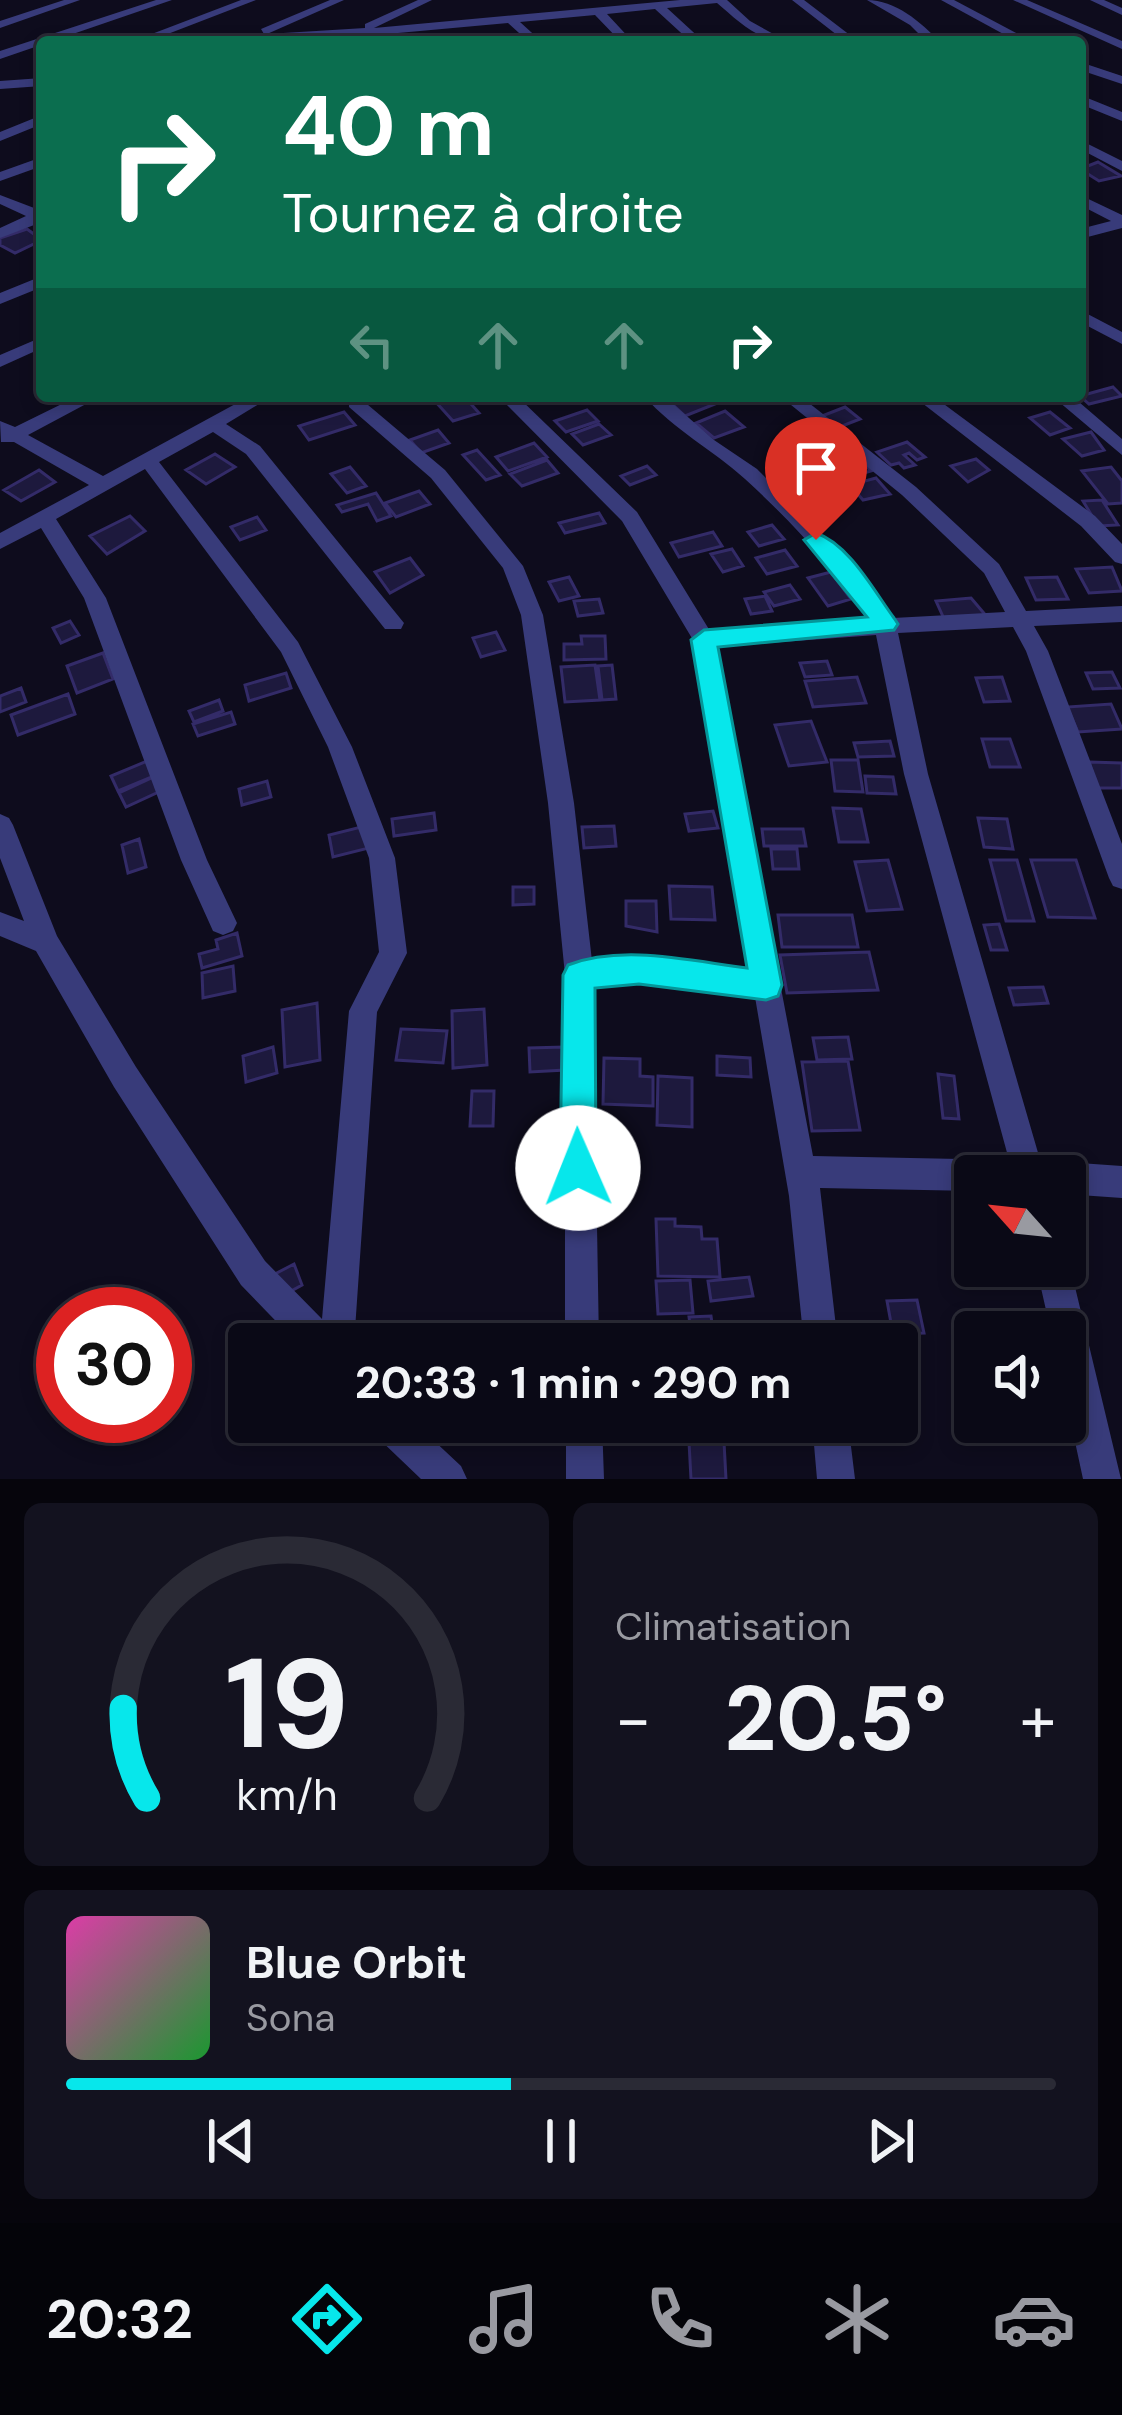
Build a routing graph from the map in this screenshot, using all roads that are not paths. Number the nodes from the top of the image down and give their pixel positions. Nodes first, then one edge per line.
1 (75, 0) edge
2 (167, 0) edge
3 (250, 0) edge
4 (339, 0) edge
5 (427, 0) edge
6 (515, 0) edge
7 (718, 0) edge
8 (797, 0) edge
9 (872, 0) edge
10 (946, 0) edge
11 (1018, 0) edge
12 (1095, 0) edge
13 (699, 1) edge
14 (99, 6) dead end
15 (597, 6) edge
16 (658, 7) junction
17 (1122, 12) edge
18 (510, 19) junction
19 (112, 20) junction
20 (470, 22) junction
21 (452, 24) junction
22 (0, 25) edge
23 (356, 33) junction
24 (61, 36) edge
25 (136, 36) edge
26 (157, 36) edge
27 (253, 36) edge
28 (333, 36) edge
29 (400, 36) edge
30 (460, 36) edge
31 (529, 36) edge
32 (622, 36) edge
33 (691, 36) edge
34 (771, 36) edge
35 (846, 36) edge
36 (921, 36) edge
37 (1015, 36) edge
38 (36, 44) edge
39 (1122, 45) edge
40 (36, 56) edge
41 (0, 57) edge
42 (1103, 62) dead end
43 (1086, 66) edge
44 (1086, 68) edge
45 (1122, 80) edge
46 (36, 83) edge
47 (2, 88) edge
48 (1086, 102) edge
49 (0, 117) edge
50 (36, 117) edge
51 (1122, 117) edge
52 (36, 120) edge
53 (0, 136) edge
54 (1086, 147) edge
55 (36, 162) edge
56 (1122, 167) edge
57 (0, 177) edge
58 (0, 199) edge
59 (1086, 202) edge
60 (36, 214) edge
61 (36, 218) edge
62 (1122, 222) edge
63 (1102, 227) junction
64 (1086, 232) edge
65 (0, 233) edge
66 (1122, 239) edge
67 (36, 284) edge
68 (0, 299) edge
69 (1086, 318) edge
70 (1119, 336) edge
71 (36, 345) edge
72 (0, 362) edge
73 (78, 402) edge
74 (252, 402) edge
75 (513, 402) edge
76 (660, 402) edge
77 (797, 402) edge
78 (930, 402) edge
79 (1068, 402) edge
80 (355, 403) dead end
81 (212, 423) junction
82 (5, 434) edge
83 (1122, 449) edge
84 (148, 460) junction
85 (104, 485) junction
86 (45, 518) junction
87 (0, 542) edge
88 (1122, 557) edge
89 (1122, 614) edge
90 (1023, 618) junction
91 (394, 623) dead end
92 (885, 624) junction
93 (704, 640) junction
94 (0, 825) edge
95 (1121, 873) edge
96 (224, 922) dead end
97 (0, 924) edge
98 (46, 942) junction
99 (579, 975) junction
100 (766, 985) junction
101 (1025, 1155) edge
102 (800, 1172) junction
103 (954, 1175) edge
104 (1086, 1179) edge
105 (1122, 1182) edge
106 (1058, 1287) edge
107 (302, 1323) edge
108 (339, 1323) edge
109 (582, 1323) edge
110 (818, 1323) edge
111 (410, 1443) edge
112 (584, 1443) edge
113 (832, 1443) edge
114 (448, 1479) edge
115 (585, 1479) edge
116 (836, 1479) edge
117 (1102, 1479) edge

1 - 22 street
2 - 19 street
3 - 26 street
4 - 27 street
5 - 23 street
6 - 20 street
7 - 13 street
7 - 34 street
8 - 35 street
9 - 36 street
10 - 37 street
11 - 39 street
12 - 17 street
13 - 16 street
14 - 19 street
15 - 16 street
15 - 18 street
15 - 32 street
16 - 33 street
18 - 20 street
18 - 31 street
19 - 24 street
19 - 25 street
20 - 21 street
21 - 29 street
21 - 30 street
23 - 28 street
23 - 29 street
38 - 41 street
40 - 41 street
42 - 43 street
44 - 45 street
46 - 47 street
48 - 51 street
49 - 50 street
52 - 53 street
54 - 56 street
55 - 57 street
58 - 60 street
59 - 62 street
61 - 65 street
62 - 63 street
63 - 64 street
63 - 66 street
67 - 68 street
69 - 70 street
71 - 72 street
73 - 82 street
74 - 81 street
75 - 93 street
76 - 92 street
77 - 90 street
78 - 88 street
79 - 83 street
80 - 99 street
81 - 84 street
81 - 91 street
82 - 85 street
84 - 85 street
84 - 108 street
85 - 86 street
86 - 87 street
86 - 96 street
89 - 90 street
90 - 92 street
90 - 95 street
92 - 93 street
92 - 101 street
93 - 100 street
94 - 98 street
97 - 98 street
98 - 107 street
99 - 100 street
99 - 109 street
100 - 102 street
102 - 103 street
102 - 110 street
104 - 105 street
106 - 117 street
111 - 114 street
112 - 115 street
113 - 116 street

